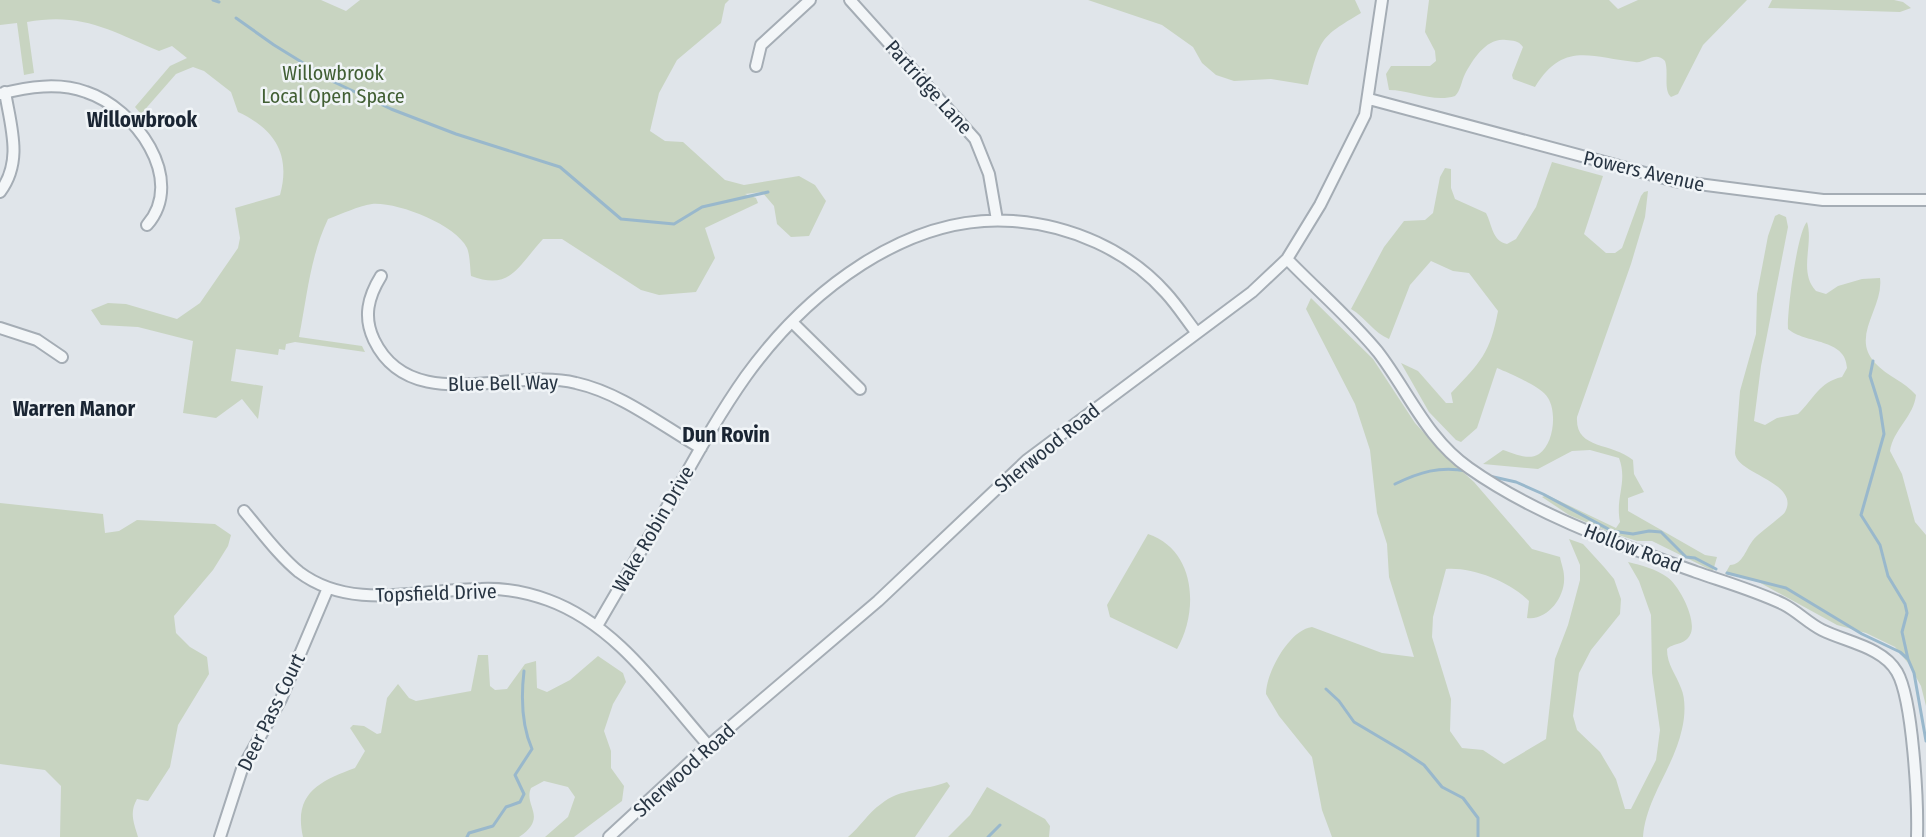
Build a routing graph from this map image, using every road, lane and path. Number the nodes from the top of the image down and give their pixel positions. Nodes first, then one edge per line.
1 (810, 0) edge
2 (850, 0) edge
3 (1382, 0) edge
4 (756, 66) dead end
5 (3, 93) edge
6 (1369, 99) junction
7 (0, 192) edge
8 (1926, 200) edge
9 (997, 220) junction
10 (147, 225) dead end
11 (1287, 259) junction
12 (381, 276) dead end
13 (792, 322) junction
14 (0, 328) edge
15 (1196, 332) junction
16 (62, 357) dead end
17 (860, 388) dead end
18 (701, 448) junction
19 (244, 511) dead end
20 (328, 588) junction
21 (597, 626) junction
22 (708, 745) junction
23 (220, 837) edge
24 (609, 837) edge
25 (1917, 837) edge

1 - 4 street
2 - 9 street, Partridge Lane
3 - 6 street, Sherwood Road
5 - 7 street
5 - 10 street
6 - 8 street, Powers Avenue
6 - 11 street, Sherwood Road
9 - 13 street, Wake Robin Drive
9 - 15 street, Wake Robin Drive
11 - 15 street, Sherwood Road
11 - 25 street, Hollow Road
12 - 18 street, Blue Bell Way
13 - 17 street
13 - 18 street, Wake Robin Drive
14 - 16 street
15 - 22 street, Sherwood Road
18 - 21 street, Wake Robin Drive
19 - 20 street, Topsfield Drive
20 - 21 street, Topsfield Drive
20 - 23 street, Deer Pass Court
21 - 22 street, Topsfield Drive
22 - 24 street, Sherwood Road

